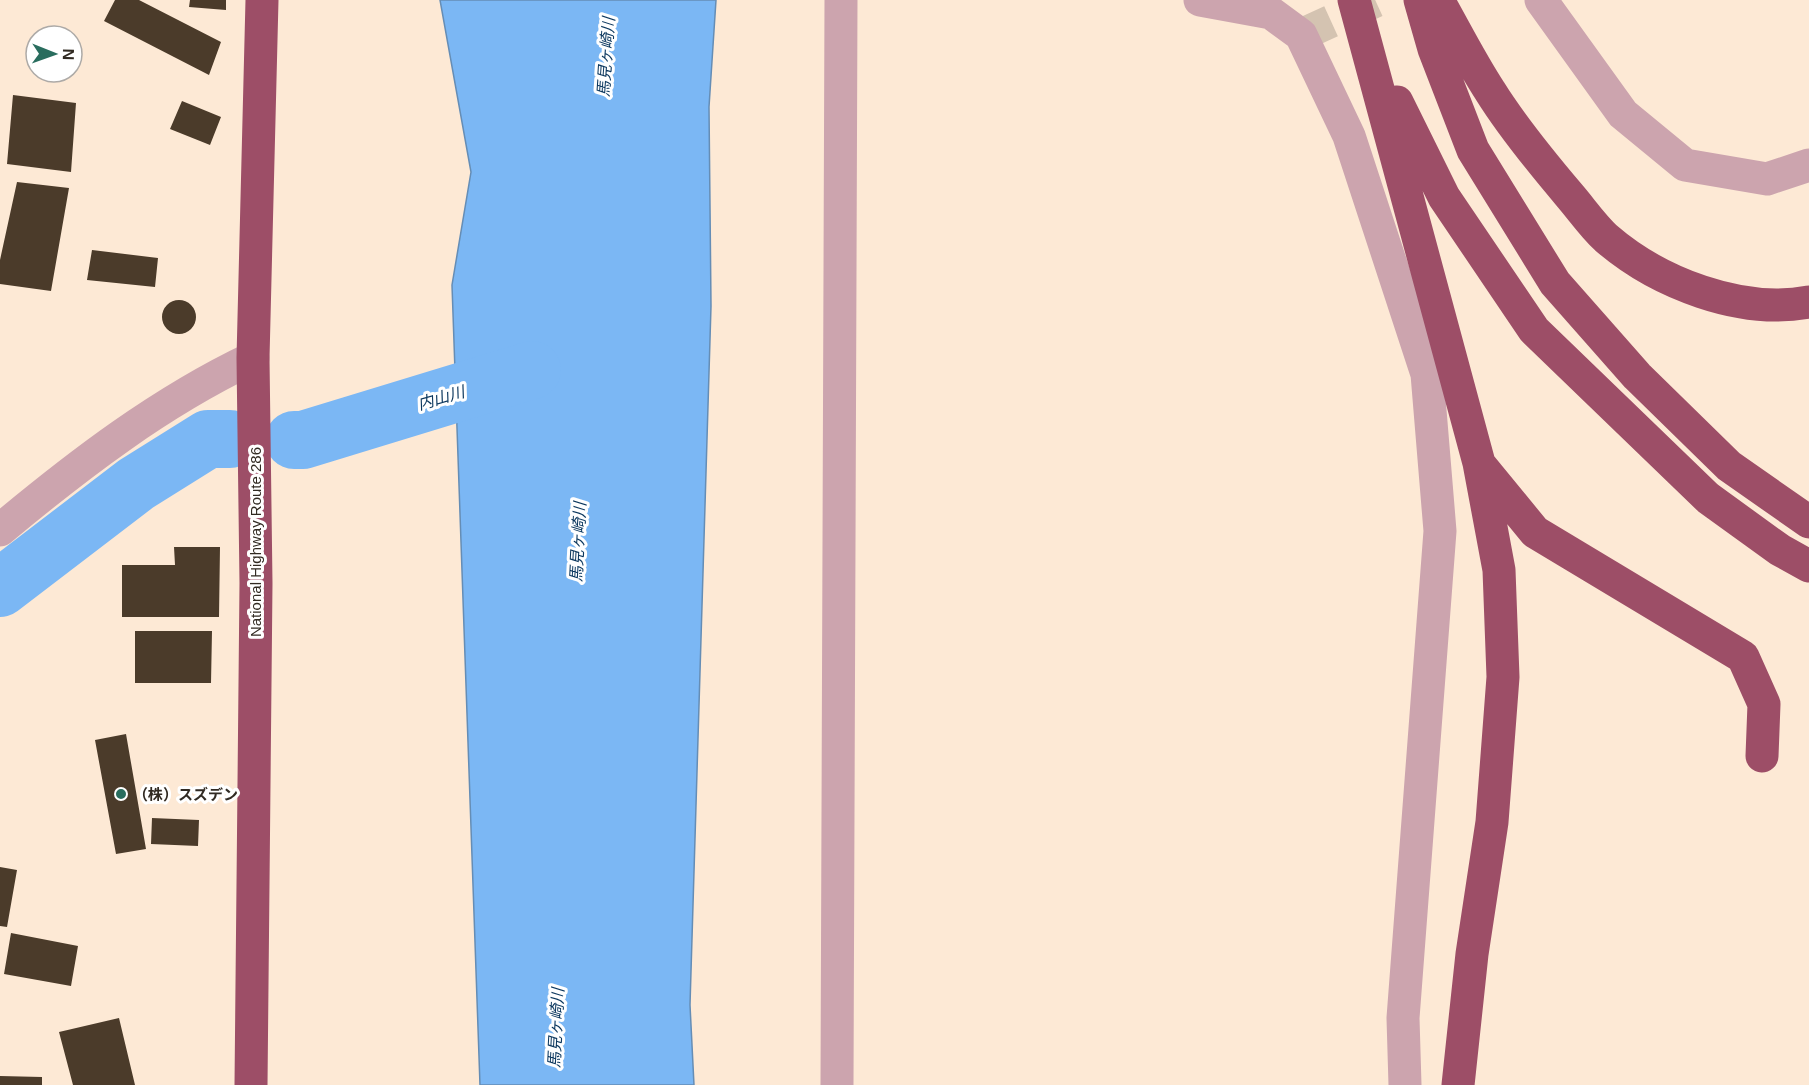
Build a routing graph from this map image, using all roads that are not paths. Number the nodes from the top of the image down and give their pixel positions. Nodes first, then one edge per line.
1 (262, 0) edge
2 (841, 0) edge
3 (1200, 0) edge
4 (1354, 0) edge
5 (1420, 0) edge
6 (1438, 0) edge
7 (1541, 0) edge
8 (1366, 39) junction
9 (1809, 165) edge
10 (1809, 302) edge
11 (253, 358) junction
12 (1479, 463) junction
13 (1809, 522) edge
14 (0, 530) edge
15 (1809, 566) edge
16 (1762, 756) dead end
17 (251, 1085) edge
18 (837, 1085) edge
19 (1405, 1085) edge
20 (1458, 1085) edge

1 - 11 highway, National Highway Route 286
2 - 18 street
3 - 19 street
4 - 8 highway
5 - 13 highway
6 - 10 highway
7 - 9 street
8 - 12 highway
8 - 15 highway
11 - 14 street
11 - 17 highway, National Highway Route 286
12 - 16 highway
12 - 20 highway

